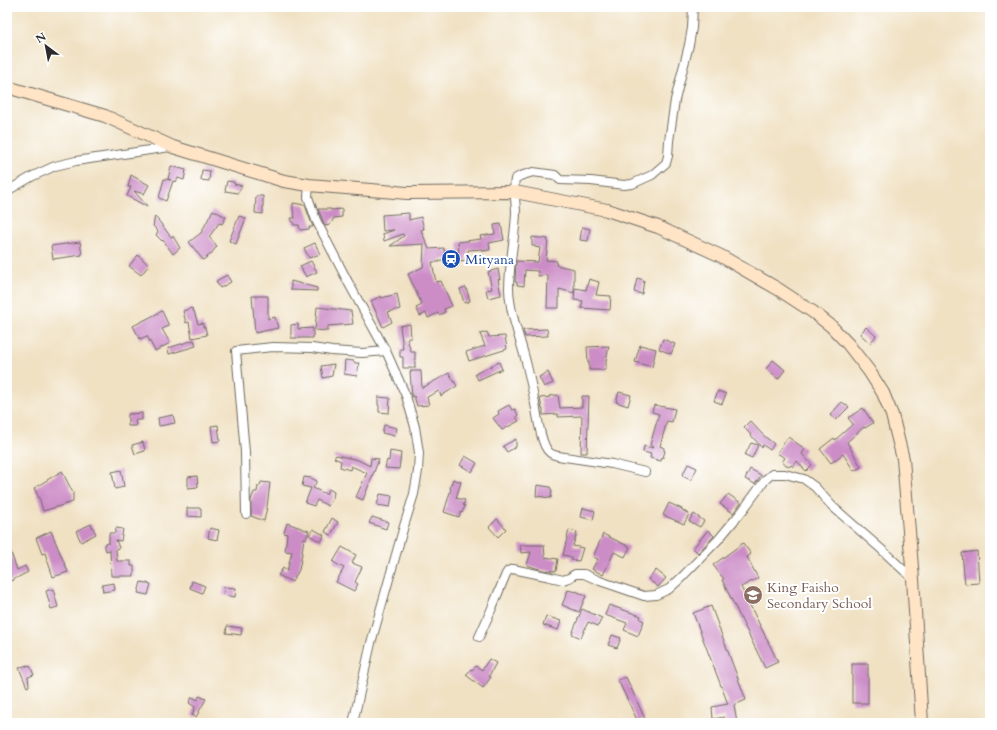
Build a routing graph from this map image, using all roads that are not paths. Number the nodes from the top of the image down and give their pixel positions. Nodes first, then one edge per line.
1 (693, 7) edge
2 (7, 87) edge
3 (173, 146) junction
4 (309, 185) junction
5 (7, 191) edge
6 (515, 192) junction
7 (386, 351) junction
8 (645, 472) dead end
9 (246, 514) dead end
10 (912, 579) junction
11 (479, 637) dead end
12 (353, 723) edge
13 (922, 723) edge

1 - 6 street
2 - 3 main road
3 - 4 main road
3 - 5 street
4 - 6 main road
4 - 7 street
6 - 8 street
6 - 10 main road
7 - 9 street
7 - 12 street
10 - 11 street
10 - 13 main road

